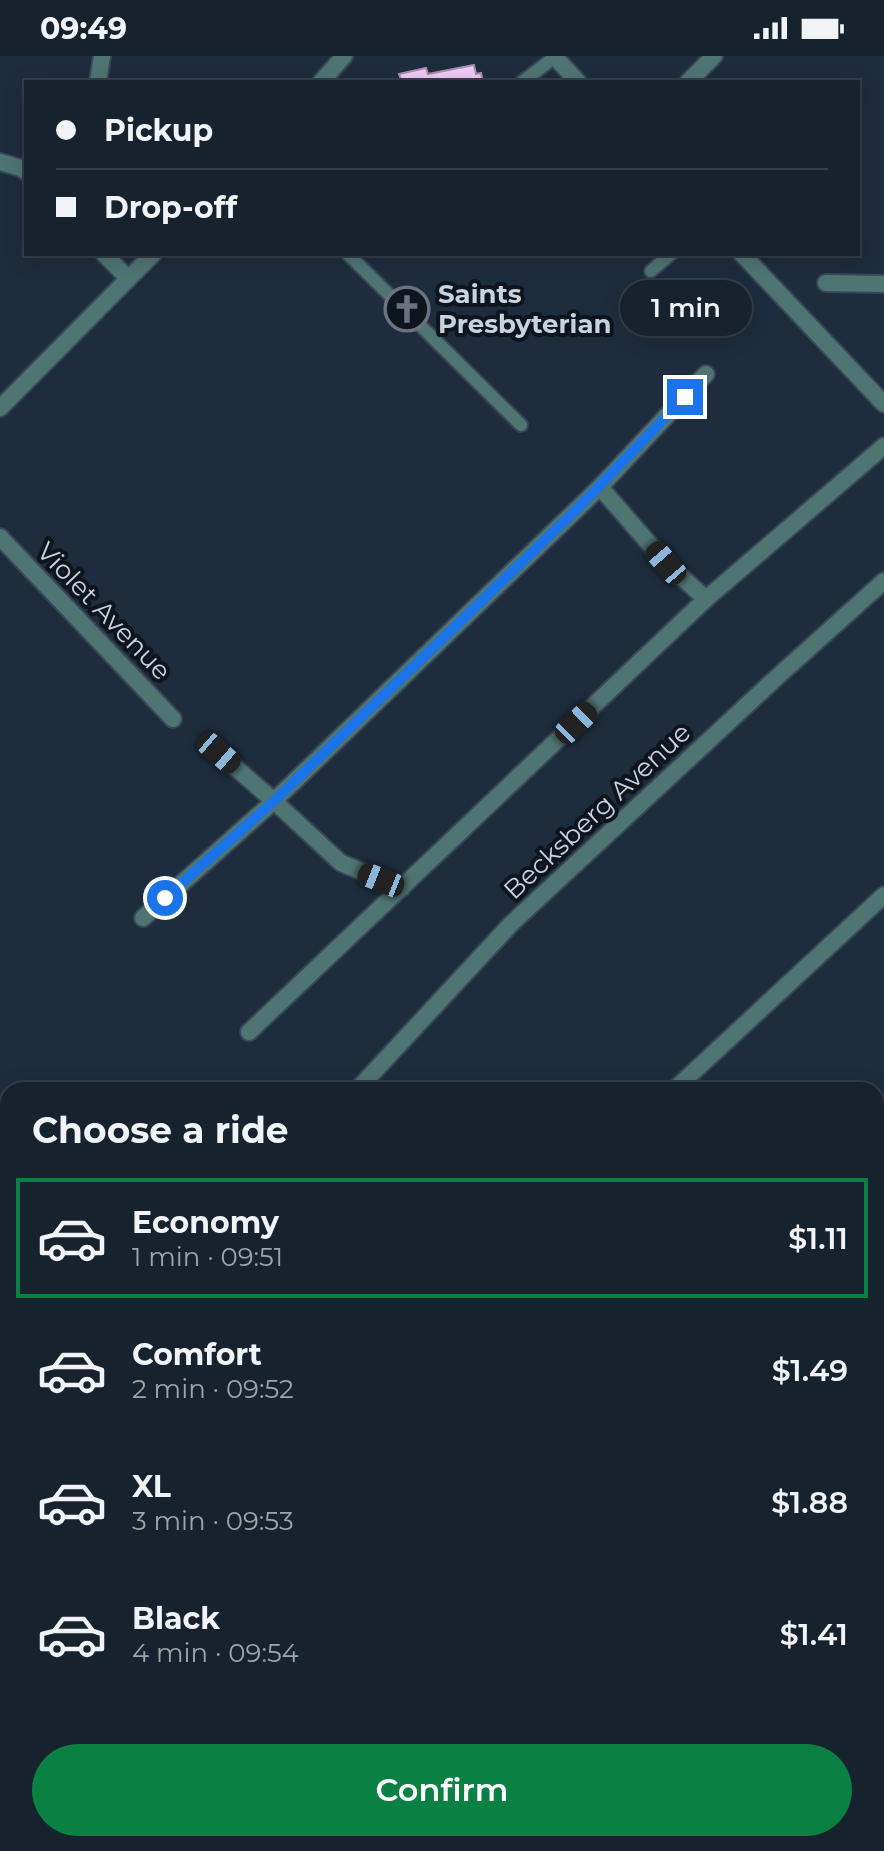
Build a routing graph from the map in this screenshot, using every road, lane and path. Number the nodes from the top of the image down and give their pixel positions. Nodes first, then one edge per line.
1 (102, 56) edge
2 (344, 56) edge
3 (554, 56) edge
4 (714, 56) edge
5 (98, 80) edge
6 (323, 80) edge
7 (524, 80) edge
8 (576, 80) edge
9 (690, 80) edge
10 (0, 162) edge
11 (24, 168) edge
12 (106, 256) edge
13 (151, 256) edge
14 (350, 256) edge
15 (669, 256) edge
16 (744, 256) edge
17 (651, 271) dead end
18 (128, 278) junction
19 (826, 283) dead end
20 (884, 284) edge
21 (706, 374) dead end
22 (884, 404) edge
23 (0, 408) edge
24 (521, 425) dead end
25 (884, 446) edge
26 (600, 487) junction
27 (0, 537) edge
28 (884, 581) edge
29 (706, 599) junction
30 (173, 719) dead end
31 (219, 753) dead end
32 (274, 801) junction
33 (402, 888) junction
34 (884, 895) edge
35 (143, 918) dead end
36 (249, 1032) dead end
37 (364, 1082) edge
38 (683, 1082) edge

1 - 5 street
2 - 6 street
3 - 7 lane
3 - 8 street
4 - 9 street
10 - 11 street
12 - 18 street
13 - 18 street
14 - 24 lane
15 - 17 lane
16 - 22 street
18 - 23 street
19 - 20 street
21 - 26 street
25 - 29 street
26 - 29 street
26 - 32 street
27 - 30 street, Violet Avenue
28 - 37 street, Becksberg Avenue
29 - 33 street
31 - 32 street
32 - 33 street
32 - 35 street
33 - 36 street
34 - 38 street

